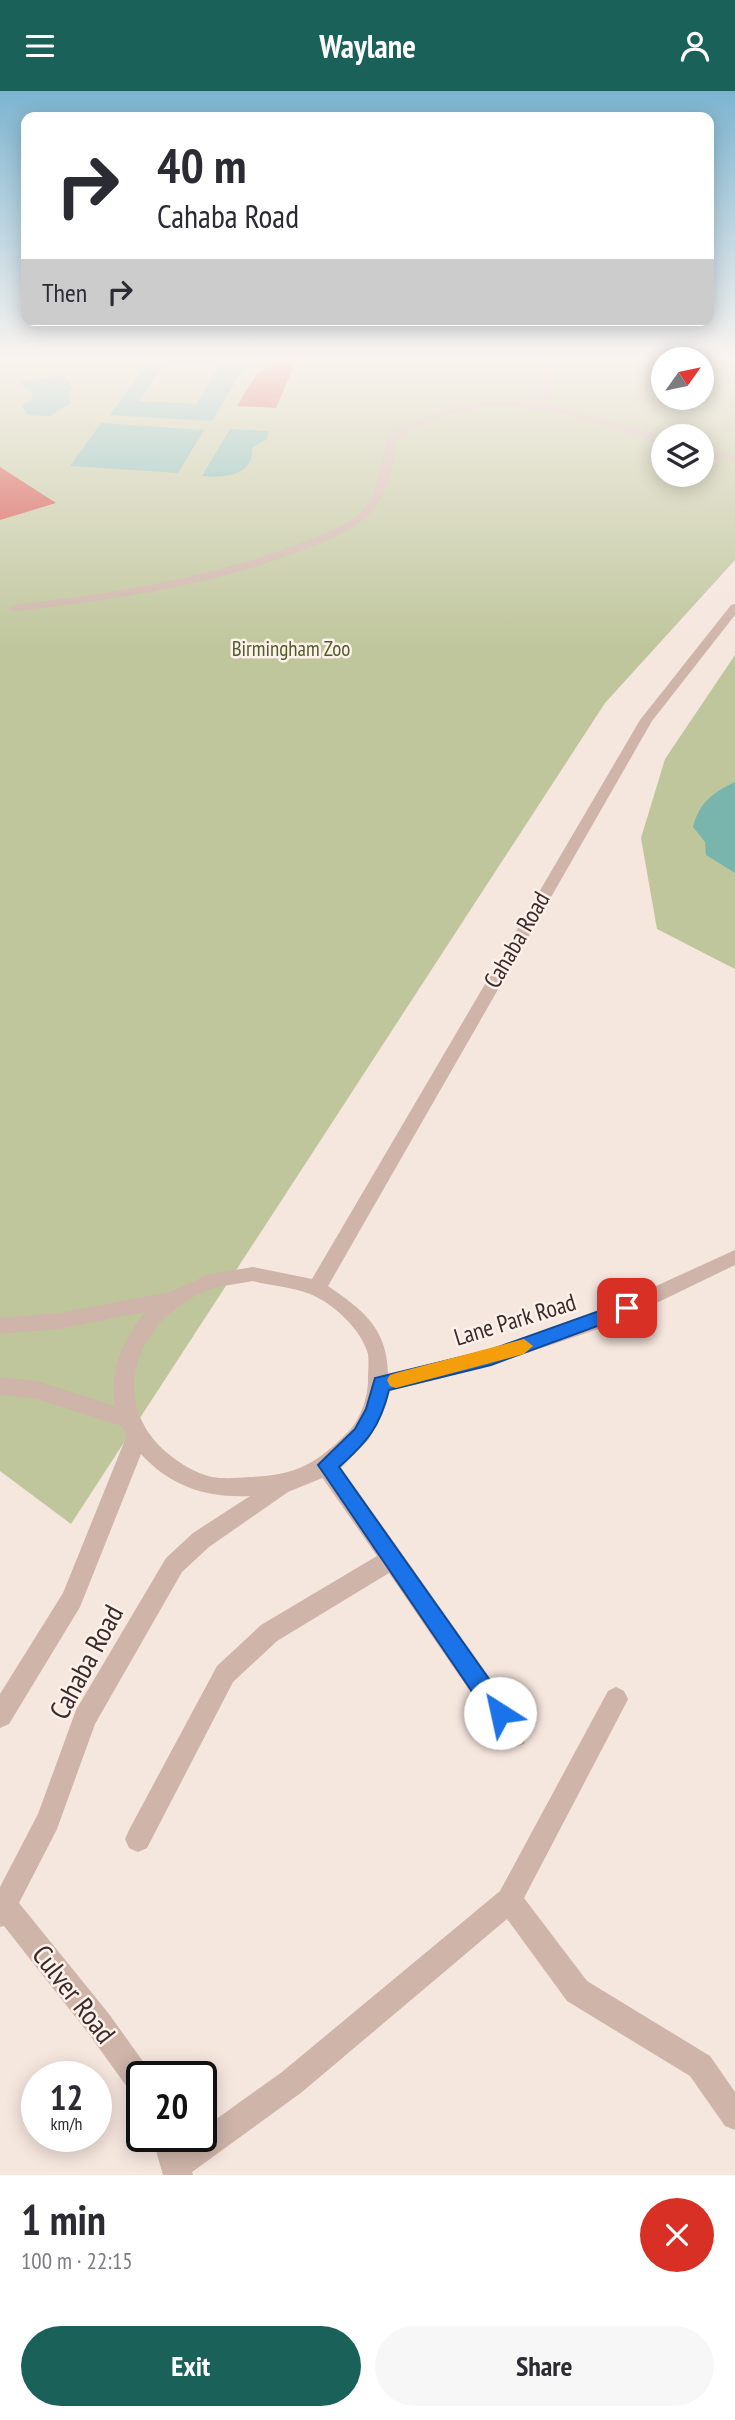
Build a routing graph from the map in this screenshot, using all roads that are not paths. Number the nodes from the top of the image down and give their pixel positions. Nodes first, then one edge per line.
1 (391, 453) edge
2 (716, 453) edge
3 (735, 459) edge
4 (735, 607) edge
5 (15, 608) dead end
6 (735, 1257) edge
7 (318, 1286) junction
8 (174, 1299) junction
9 (0, 1325) edge
10 (382, 1384) junction
11 (0, 1386) edge
12 (133, 1428) junction
13 (327, 1465) junction
14 (284, 1485) junction
15 (393, 1559) junction
16 (617, 1699) dead end
17 (0, 1716) edge
18 (515, 1735) dead end
19 (138, 1839) dead end
20 (509, 1900) junction
21 (3, 1910) edge
22 (126, 2062) edge
23 (735, 2116) edge
24 (171, 2152) edge
25 (178, 2170) edge

1 - 5 street
2 - 3 street
4 - 7 street, Cahaba Road
6 - 10 street, Lane Park Road
7 - 8 street, Cahaba Road
7 - 10 street, Cahaba Road
8 - 9 street, Cahaba Road
8 - 12 street, Cahaba Road
10 - 13 street, Cahaba Road
11 - 12 street, Cahaba Road
12 - 14 street, Cahaba Road
12 - 17 street, Cahaba Road
13 - 14 street, Cahaba Road
13 - 15 street
14 - 21 street, Cahaba Road
15 - 18 street
15 - 19 street
16 - 20 street
20 - 23 street
20 - 25 street
21 - 22 street, Culver Road
24 - 25 street

